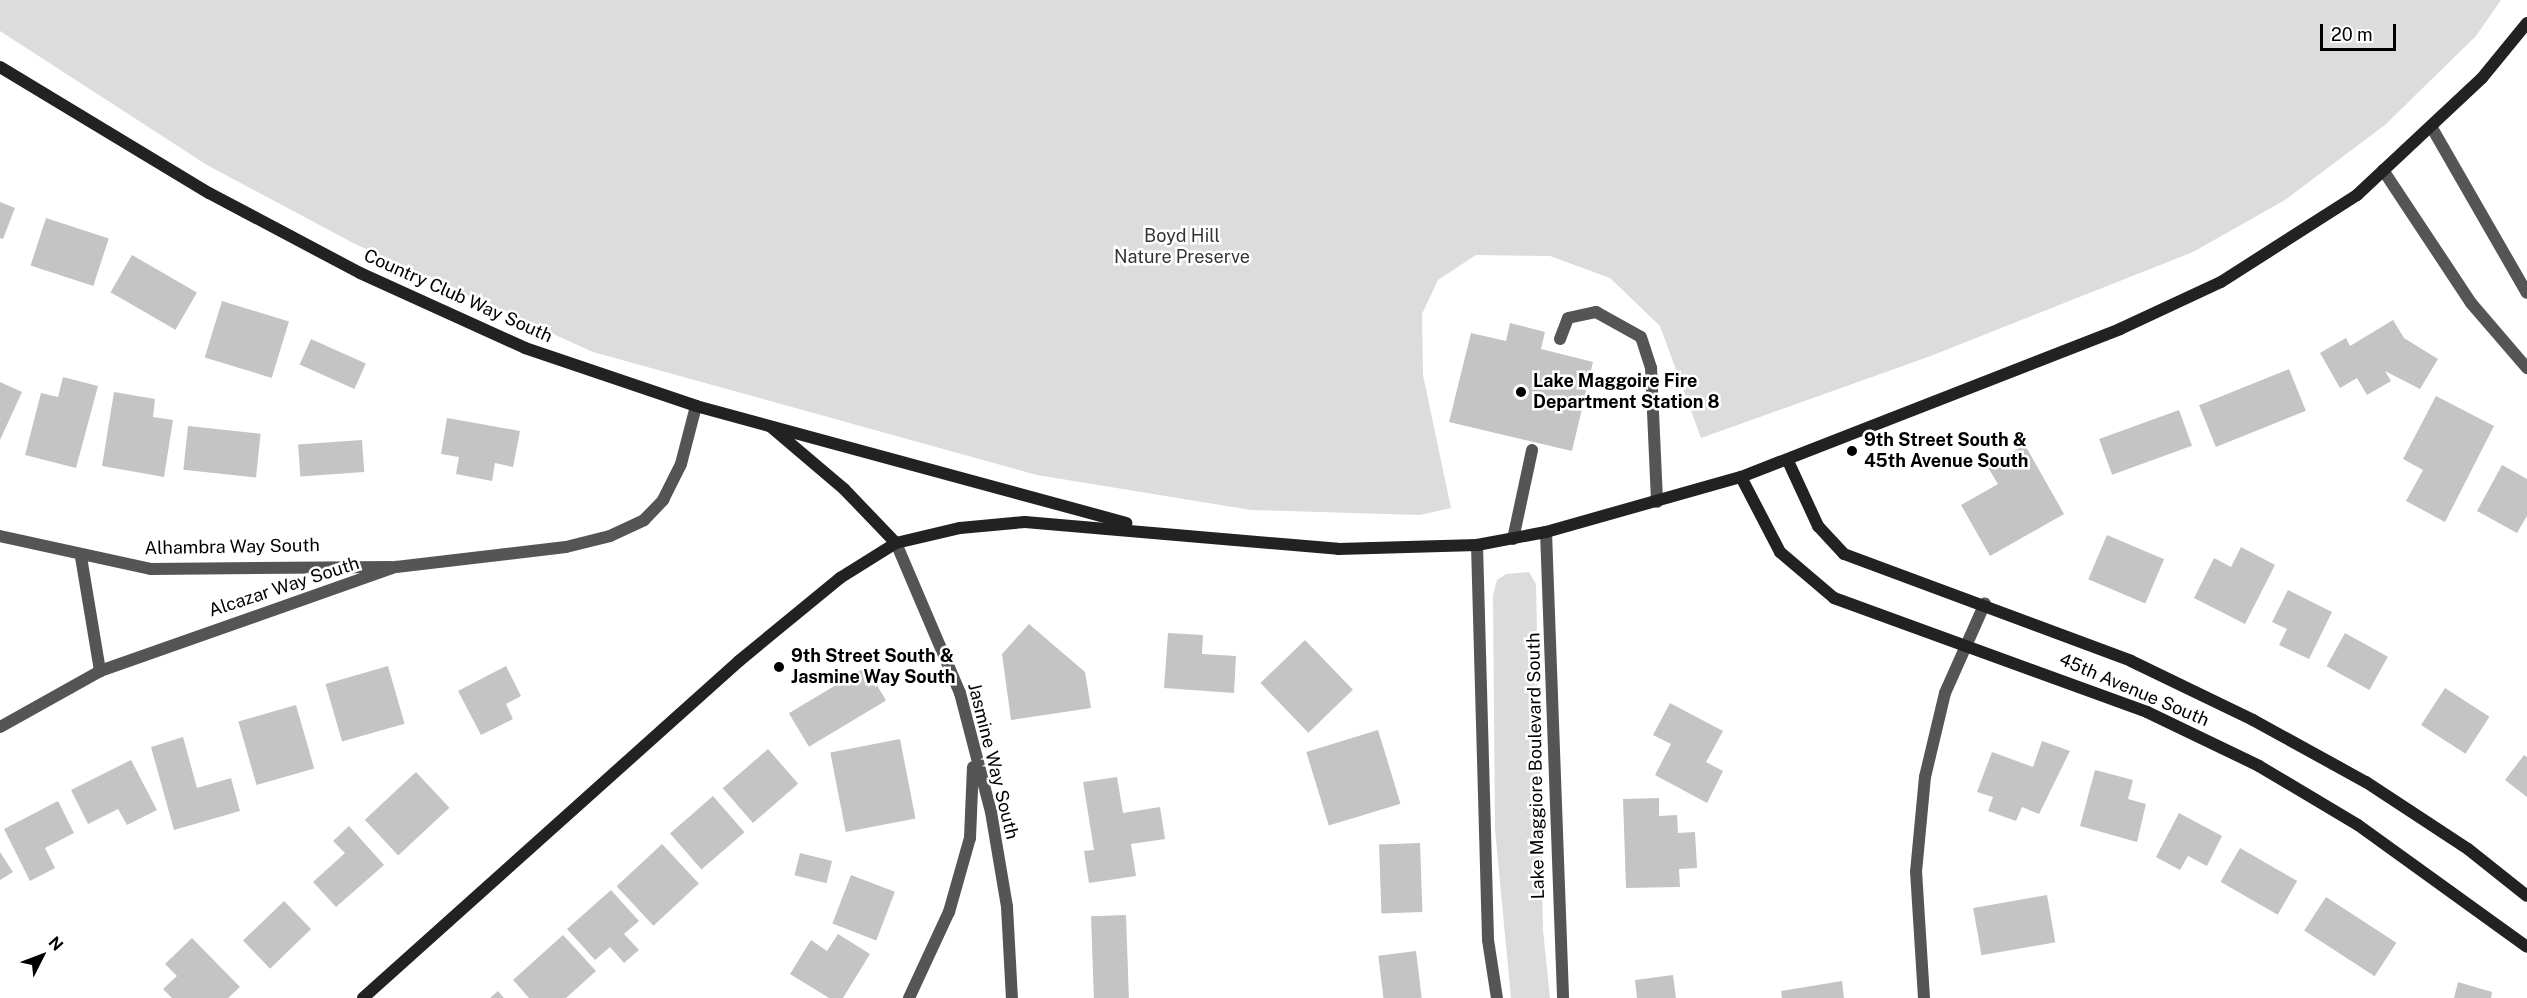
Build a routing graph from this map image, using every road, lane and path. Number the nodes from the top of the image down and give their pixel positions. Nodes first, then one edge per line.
1 (2527, 22) edge
2 (0, 67) edge
3 (2432, 128) junction
4 (2383, 170) junction
5 (2527, 293) edge
6 (1560, 339) dead end
7 (2527, 368) edge
8 (696, 406) junction
9 (765, 423) junction
10 (1532, 450) dead end
11 (1788, 460) junction
12 (1741, 477) junction
13 (1658, 502) junction
14 (1147, 529) junction
15 (1546, 532) junction
16 (0, 536) edge
17 (1513, 539) junction
18 (896, 543) junction
19 (1477, 545) junction
20 (81, 557) junction
21 (396, 567) junction
22 (1985, 603) junction
23 (1965, 642) junction
24 (100, 671) junction
25 (0, 727) edge
26 (974, 757) junction
27 (2527, 896) edge
28 (2527, 947) edge
29 (363, 998) edge
30 (909, 998) edge
31 (1012, 998) edge
32 (1497, 998) edge
33 (1563, 998) edge
34 (1924, 998) edge

1 - 3 main road
2 - 8 main road, Country Club Way South
3 - 4 main road
3 - 5 street
4 - 7 street
4 - 11 main road
6 - 13 street
8 - 9 main road, Country Club Way South
8 - 21 street, Alcazar Way South
9 - 14 main road
9 - 18 main road, Country Club Way South
10 - 17 street
11 - 12 main road
11 - 22 main road, 45th Avenue South
12 - 13 main road
12 - 23 main road, 45th Avenue South
13 - 15 main road
14 - 18 main road
14 - 19 main road
15 - 17 main road
15 - 33 street, Lake Maggiore Boulevard South
16 - 20 street, Alhambra Way South
17 - 19 main road
18 - 26 street, Jasmine Way South
18 - 29 main road
19 - 32 street
20 - 21 street, Alhambra Way South
20 - 24 street
21 - 24 street, Alcazar Way South
22 - 23 street
22 - 27 main road, 45th Avenue South
23 - 28 main road, 45th Avenue South
23 - 34 street
24 - 25 street, Alcazar Way South
26 - 30 street
26 - 31 street, Jasmine Way South

